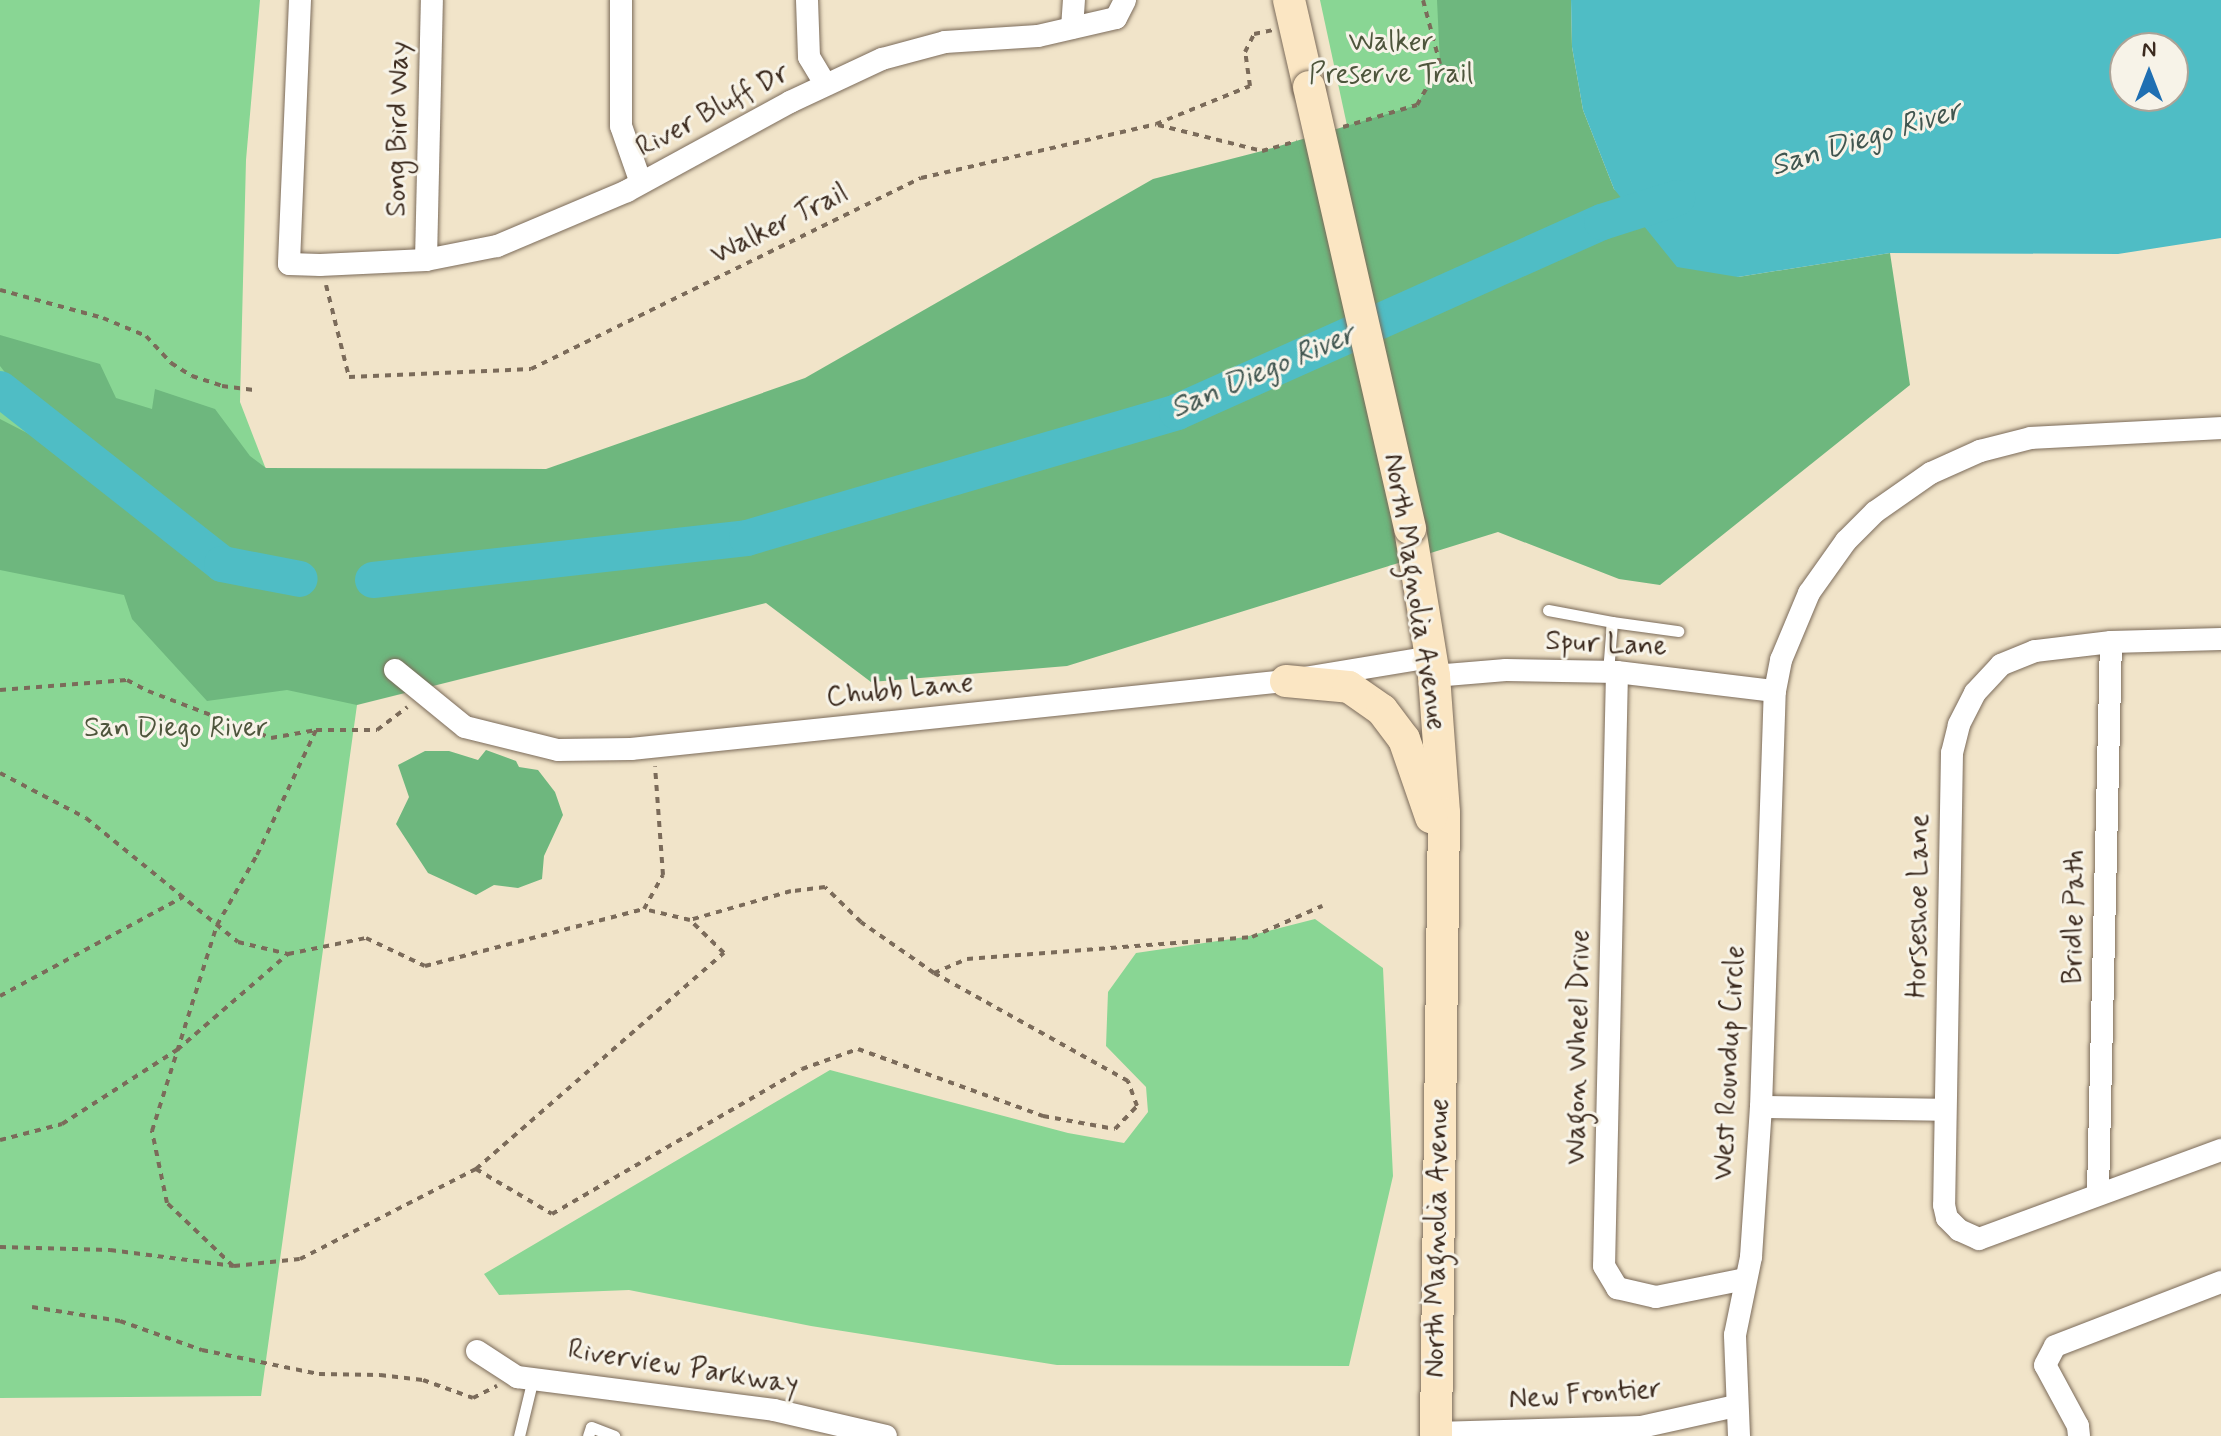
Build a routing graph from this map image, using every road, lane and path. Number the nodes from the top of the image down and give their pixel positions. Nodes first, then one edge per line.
1 (300, 0) edge
2 (432, 0) edge
3 (621, 0) edge
4 (807, 0) edge
5 (1074, 0) edge
6 (1125, 0) edge
7 (1292, 13) edge
8 (1072, 28) junction
9 (825, 84) junction
10 (641, 183) junction
11 (426, 260) junction
12 (320, 265) junction
13 (0, 290) edge
14 (254, 390) dead end
15 (2221, 428) edge
16 (1548, 610) dead end
17 (1612, 622) junction
18 (1678, 631) dead end
19 (2221, 639) edge
20 (2111, 642) junction
21 (1432, 666) junction
22 (395, 670) dead end
23 (1613, 672) junction
24 (1286, 681) junction
25 (0, 690) edge
26 (1775, 691) junction
27 (425, 693) junction
28 (316, 730) junction
29 (653, 747) junction
30 (0, 773) edge
31 (1444, 859) junction
32 (183, 897) junction
33 (1322, 906) dead end
34 (644, 909) junction
35 (690, 920) junction
36 (217, 925) junction
37 (288, 954) junction
38 (934, 973) junction
39 (0, 996) edge
40 (177, 1050) junction
41 (1761, 1107) junction
42 (1945, 1110) junction
43 (0, 1140) edge
44 (2221, 1150) edge
45 (476, 1169) junction
46 (2098, 1192) junction
47 (0, 1247) edge
48 (234, 1266) junction
49 (1745, 1279) junction
50 (2221, 1282) edge
51 (32, 1307) dead end
52 (477, 1351) dead end
53 (525, 1377) junction
54 (1736, 1406) junction
55 (835, 1430) edge
56 (1436, 1434) edge
57 (519, 1436) edge
58 (588, 1436) edge
59 (614, 1436) edge
60 (886, 1436) edge
61 (1739, 1436) edge
62 (2079, 1436) edge

1 - 12 street
2 - 11 street, Song Bird Way
3 - 10 street
4 - 9 street
5 - 8 street
6 - 8 street, River Bluff Dr
7 - 12 path, Walker Trail
7 - 21 main road, North Magnolia Avenue, bridge
8 - 9 street, River Bluff Dr
9 - 10 street, River Bluff Dr
10 - 11 street, River Bluff Dr
11 - 12 street, River Bluff Dr
13 - 14 path
15 - 26 street, West Roundup Circle
16 - 17 lane
17 - 18 lane
17 - 23 lane
19 - 20 street, Horseshoe Lane
20 - 42 street, Horseshoe Lane
20 - 46 street, Bridle Path
21 - 23 street, Spur Lane
21 - 24 street, Chubb Lane
21 - 31 main road, North Magnolia Avenue
22 - 27 street, Chubb Lane
23 - 26 street, Spur Lane
23 - 49 street, Wagon Wheel Drive
24 - 29 street, Chubb Lane
24 - 31 main road
25 - 28 path
26 - 41 street, West Roundup Circle
27 - 28 path
27 - 29 street, Chubb Lane
28 - 36 path
29 - 34 path
30 - 32 path
31 - 56 main road, North Magnolia Avenue
32 - 36 path
32 - 39 path
33 - 38 path
34 - 35 path
34 - 37 path
35 - 38 path
35 - 45 path
36 - 37 path
36 - 40 path
37 - 40 path
38 - 45 path
40 - 43 path
40 - 48 path
41 - 42 street
41 - 49 street, West Roundup Circle
42 - 46 street, Horseshoe Lane
44 - 46 street
45 - 48 path
47 - 48 path
49 - 54 street, West Roundup Circle
50 - 62 street
51 - 53 path
52 - 53 street, Riverview Parkway
53 - 55 street, Riverview Parkway
53 - 57 lane
54 - 56 street, New Frontier
54 - 61 street, West Roundup Circle
55 - 60 street, Riverview Parkway
58 - 59 lane

